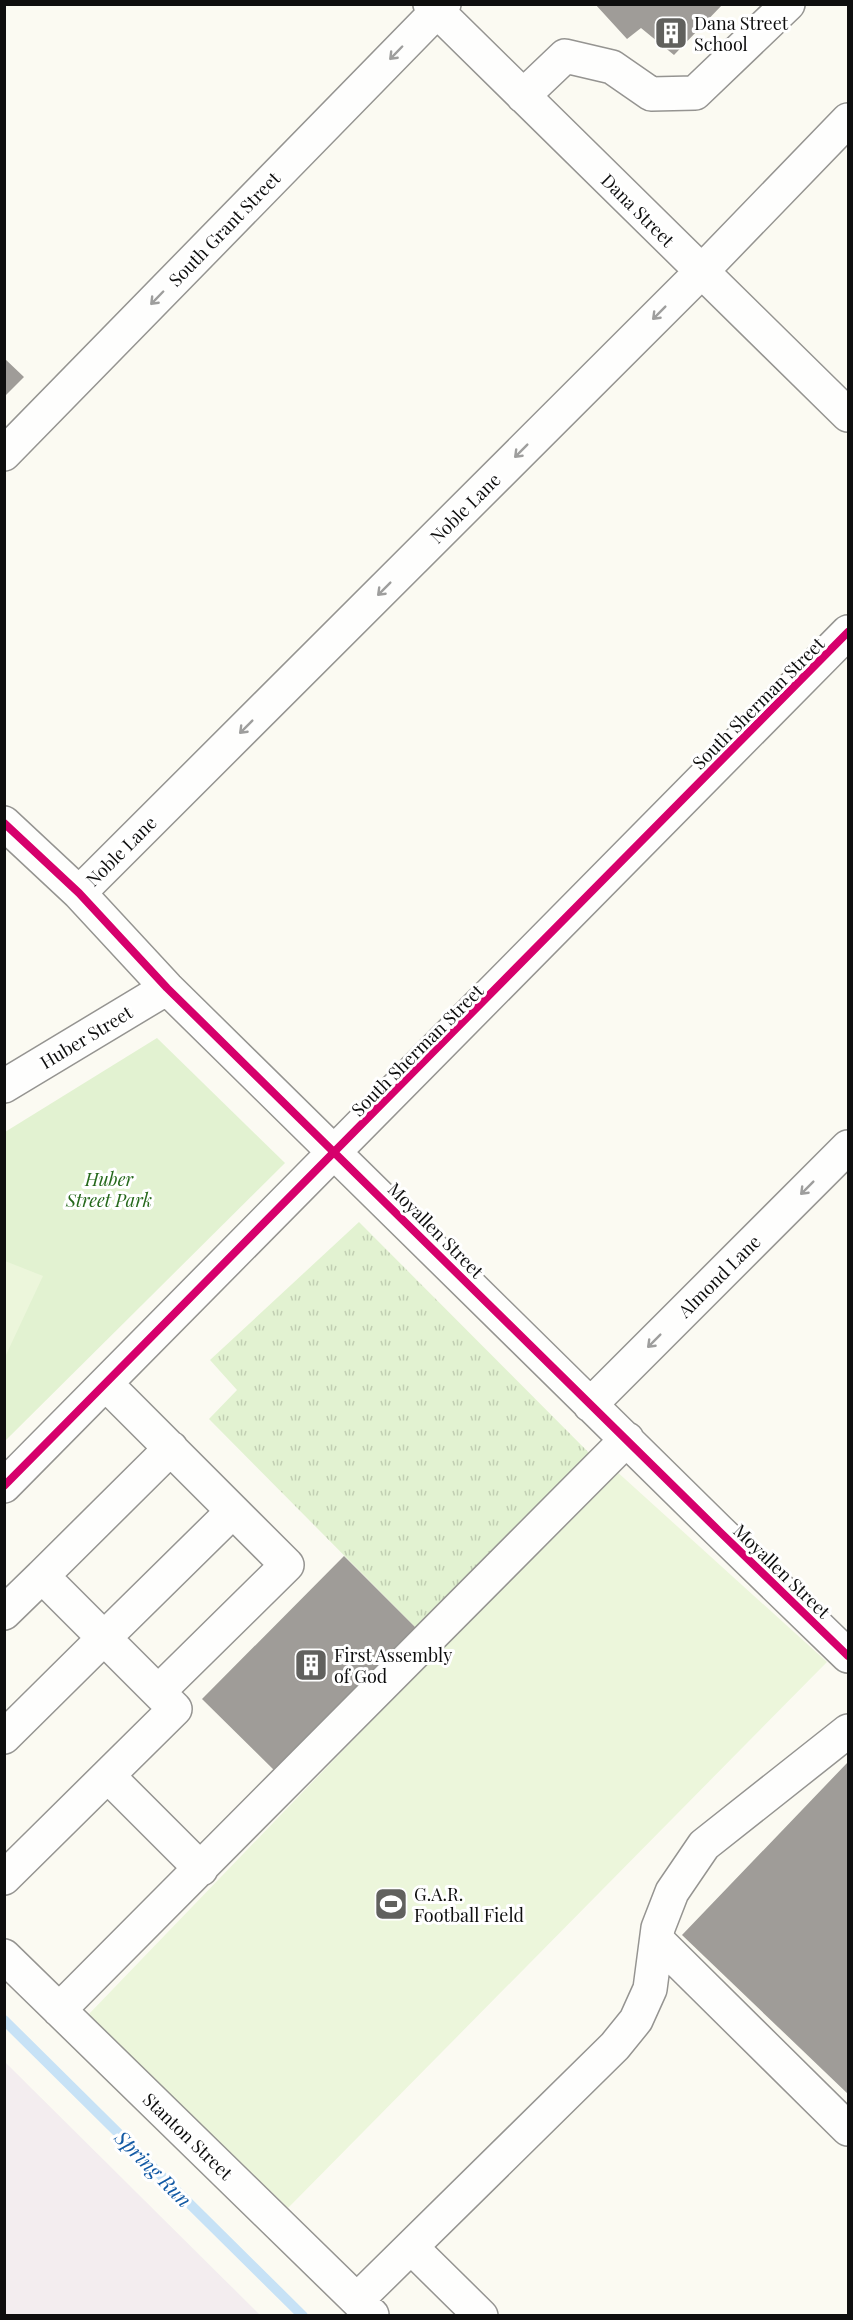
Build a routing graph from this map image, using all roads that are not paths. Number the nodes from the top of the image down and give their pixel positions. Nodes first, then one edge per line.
1 (788, 4) edge
2 (437, 7) edge
3 (523, 96) junction
4 (849, 120) edge
5 (701, 272) junction
6 (849, 415) edge
7 (4, 454) edge
8 (849, 632) edge
9 (4, 823) edge
10 (79, 893) junction
11 (167, 988) junction
12 (4, 1086) edge
13 (849, 1147) edge
14 (336, 1153) junction
15 (106, 1384) junction
16 (590, 1405) junction
17 (627, 1439) junction
18 (171, 1448) junction
19 (4, 1486) edge
20 (233, 1511) junction
21 (42, 1576) junction
22 (4, 1613) edge
23 (104, 1638) junction
24 (849, 1656) edge
25 (158, 1692) junction
26 (849, 1731) edge
27 (4, 1737) edge
28 (108, 1776) junction
29 (201, 1869) junction
30 (4, 1878) edge
31 (657, 1940) junction
32 (4, 1956) edge
33 (58, 2010) junction
34 (849, 2129) edge
35 (411, 2247) junction
36 (364, 2308) edge
37 (481, 2316) edge

1 - 3 street
2 - 3 street, Dana Street
2 -> 7 street, South Grant Street
3 - 5 street, Dana Street
4 - 5 street, Noble Lane
5 - 6 street, Dana Street
5 -> 10 street, Noble Lane
8 - 14 street, South Sherman Street
9 - 10 street, Moyallen Street
10 - 11 street, Moyallen Street
11 - 12 street, Huber Street
11 - 14 street, Moyallen Street
13 -> 16 street, Almond Lane
14 - 15 street, South Sherman Street
14 - 16 street, Moyallen Street
15 - 18 street
15 - 19 street, South Sherman Street
16 - 17 street, Moyallen Street
17 - 24 street, Moyallen Street
17 - 29 street
18 - 20 street
18 - 21 street
20 - 23 street
20 - 25 street
21 - 22 street
21 - 23 street
23 - 25 street
23 - 27 street
25 - 28 street
26 - 31 street
28 - 29 street
28 - 30 street
29 - 33 street
31 - 34 street
31 - 35 street
32 - 33 street, Stanton Street
33 - 36 street, Stanton Street
35 - 36 street
35 - 37 street

